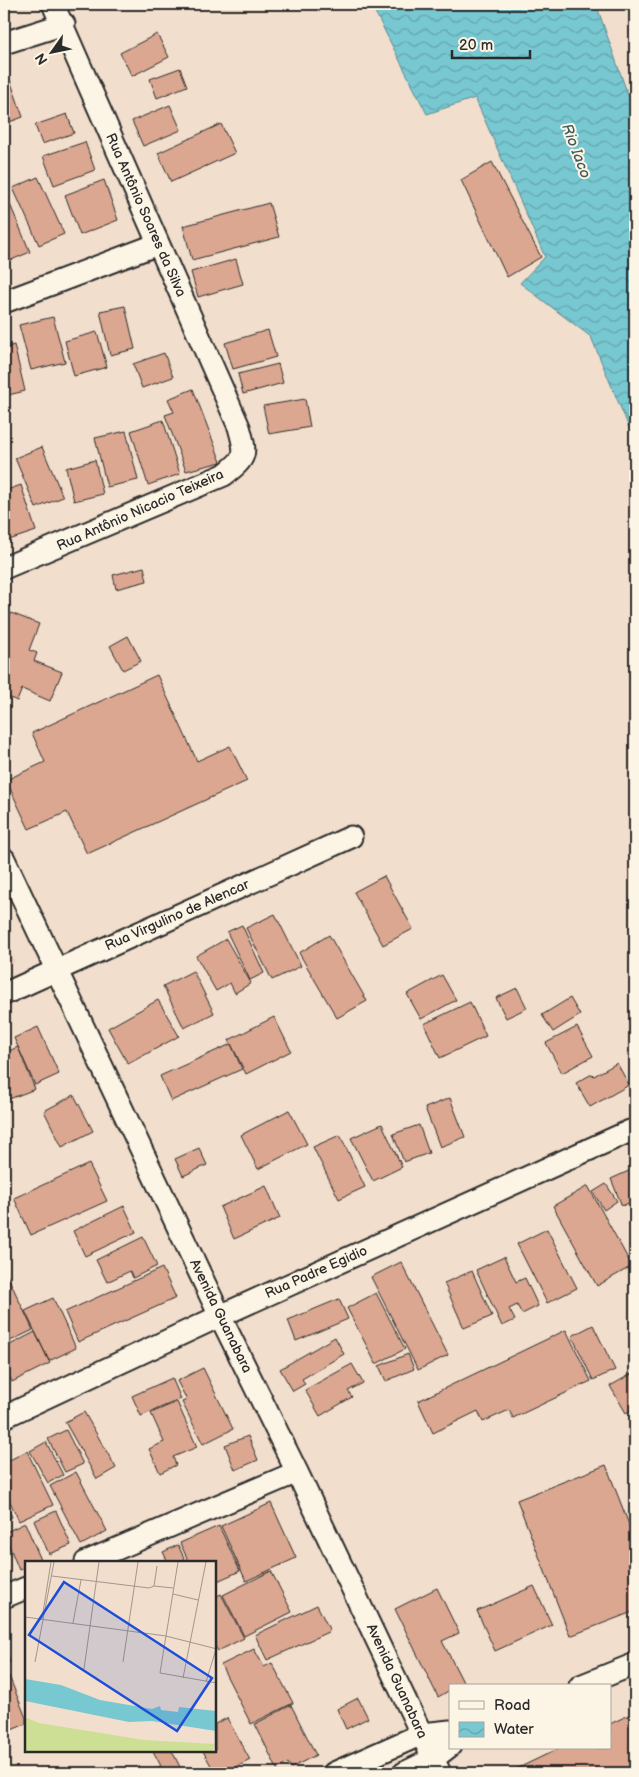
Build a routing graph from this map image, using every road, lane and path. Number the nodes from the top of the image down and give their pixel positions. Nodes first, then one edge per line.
1 (53, 4) edge
2 (64, 24) junction
3 (4, 44) edge
4 (158, 244) junction
5 (4, 302) edge
6 (239, 427) joint
7 (4, 568) edge
8 (351, 837) dead end
9 (4, 859) edge
10 (56, 970) junction
11 (4, 994) edge
12 (630, 1131) dead end
13 (220, 1316) junction
14 (4, 1417) edge
15 (297, 1472) junction
16 (88, 1561) edge
17 (25, 1588) edge
18 (4, 1597) edge
19 (635, 1664) edge
20 (585, 1684) edge
21 (449, 1731) edge
22 (422, 1734) junction
23 (449, 1748) edge
24 (437, 1766) edge
25 (334, 1773) edge
26 (404, 1773) edge

1 - 2 street, Rua Antônio Soares da Silva
2 - 3 street
2 - 4 street, Rua Antônio Soares da Silva
4 - 5 street
4 - 6 street, Rua Antônio Soares da Silva
6 - 7 street, Rua Antônio Nicacio Teixeira
8 - 10 street, Rua Virgulino de Alencar
9 - 10 street, Avenida Guanabara
10 - 11 street, Rua Virgulino de Alencar
10 - 13 street, Avenida Guanabara
12 - 13 street, Rua Padre Egidio
13 - 14 street, Rua Padre Egidio
13 - 15 street, Avenida Guanabara
15 - 16 street
15 - 22 street, Avenida Guanabara
17 - 18 street
19 - 20 street
21 - 22 street
22 - 24 street, Avenida Guanabara
22 - 25 street
23 - 24 street
24 - 26 street

